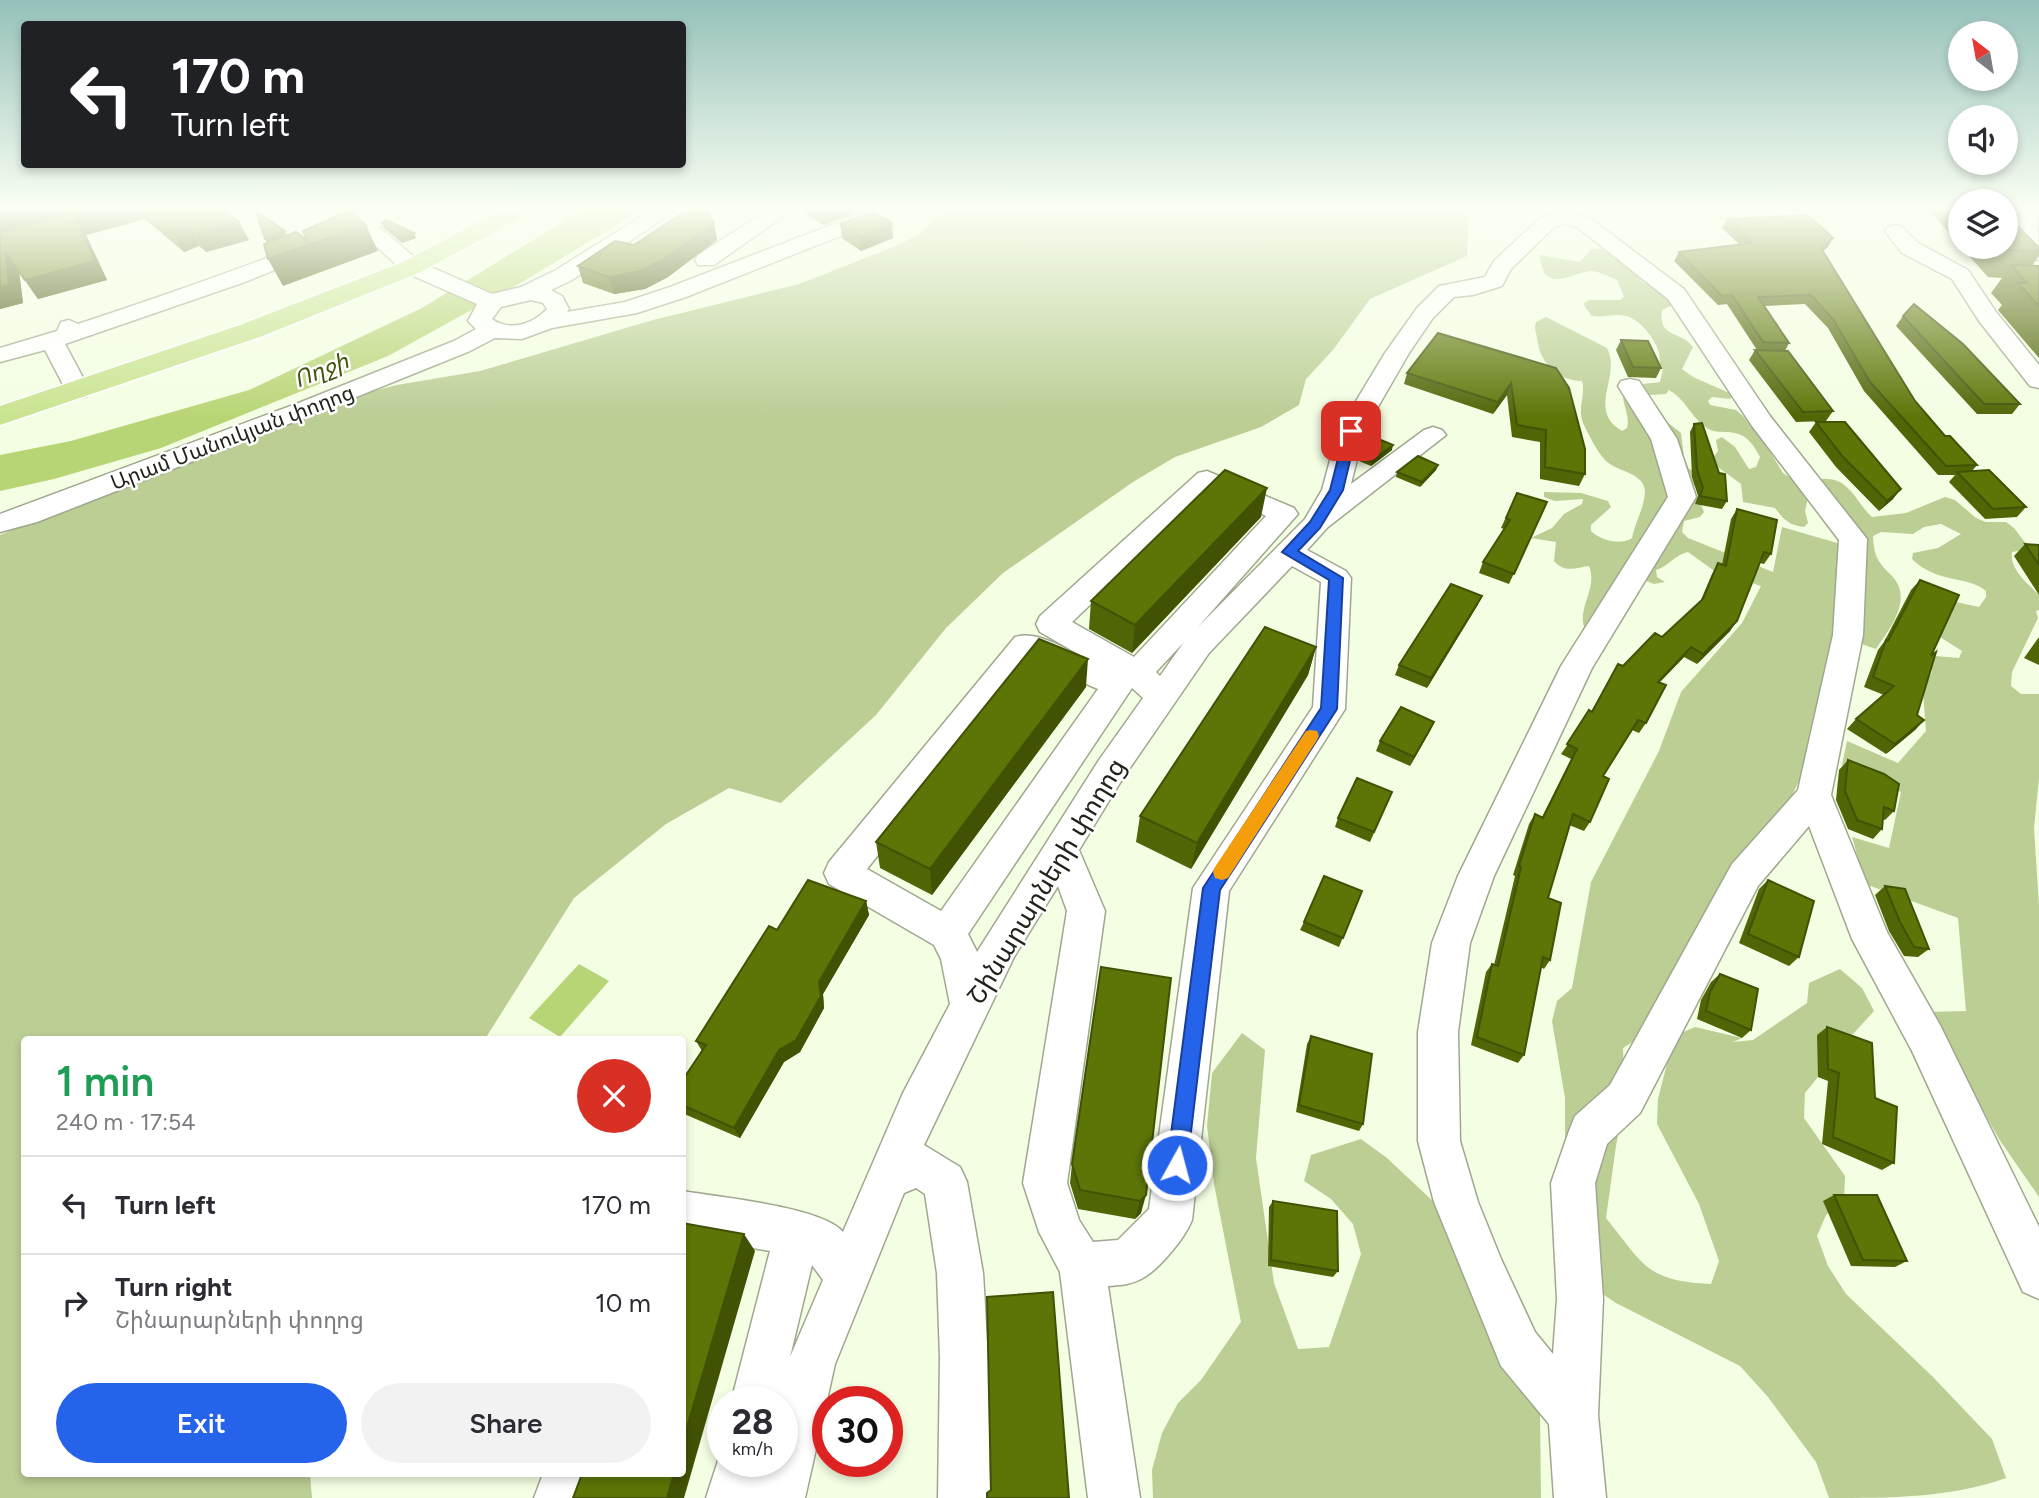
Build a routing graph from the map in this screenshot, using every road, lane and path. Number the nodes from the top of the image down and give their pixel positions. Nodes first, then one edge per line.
1 (235, 278) edge
2 (400, 278) edge
3 (430, 278) edge
4 (562, 278) edge
5 (714, 278) edge
6 (1496, 278) edge
7 (1655, 278) edge
8 (1962, 278) edge
9 (546, 305) junction
10 (489, 314) junction
11 (63, 334) junction
12 (0, 355) edge
13 (2039, 381) edge
14 (1630, 386) dead end
15 (78, 391) junction
16 (0, 416) edge
17 (1433, 435) dead end
18 (0, 523) edge
19 (1302, 538) junction
20 (1149, 685) junction
21 (1814, 794) junction
22 (1061, 849) junction
23 (947, 933) junction
24 (971, 1004) junction
25 (888, 1178) junction
26 (686, 1214) edge
27 (797, 1233) junction
28 (1082, 1266) junction
29 (848, 1275) junction
30 (2039, 1276) edge
31 (759, 1386) edge
32 (1573, 1415) junction
33 (567, 1477) edge
34 (737, 1477) edge
35 (559, 1498) edge
36 (732, 1498) edge
37 (779, 1498) edge
38 (964, 1498) edge
39 (1114, 1498) edge
40 (1580, 1498) edge

1 - 11 street
2 - 15 highway
3 - 10 street
4 - 9 street
5 - 9 street
6 - 19 street, Շինարարների փողոց
7 - 21 street, Շինարարների փողոց
8 - 13 street
9 - 10 street
9 - 10 street
10 - 18 street, Արամ Մանուկյան փողոց
11 - 12 street
11 - 15 street
14 - 32 street
15 - 16 highway
17 - 19 street
19 - 20 street, Շինարարների փողոց
19 - 28 street
20 - 20 street
20 - 22 street, Շինարարների փողոց
21 - 30 street
21 - 32 street
22 - 24 street, Շինարարների փողոց
22 - 28 street
23 - 23 street
23 - 24 street
24 - 25 street, Շինարարների փողոց
25 - 29 street, Շինարարների փողոց
25 - 38 street
26 - 27 street
27 - 29 street
27 - 31 street
28 - 39 street
29 - 37 street, Շինարարների փողոց
32 - 40 street
33 - 35 street
34 - 36 street

